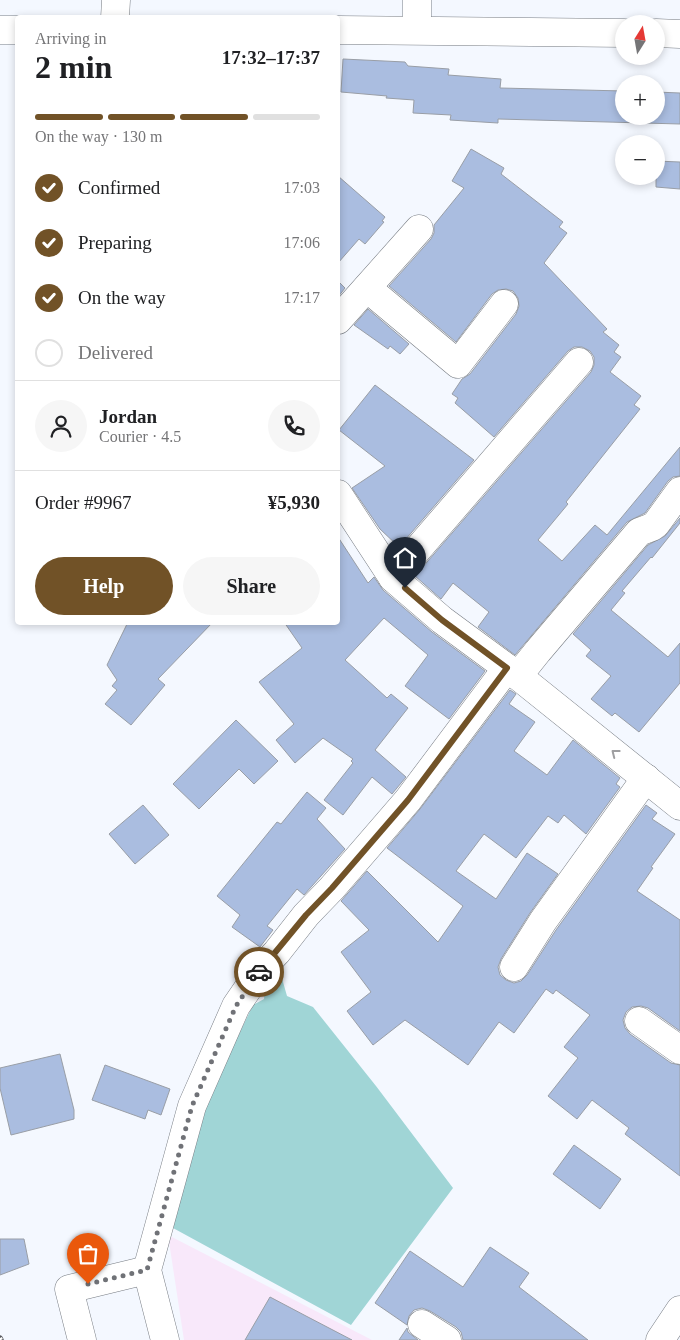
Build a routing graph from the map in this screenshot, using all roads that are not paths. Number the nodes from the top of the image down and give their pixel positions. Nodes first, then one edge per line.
1 (116, 0) edge
2 (417, 0) edge
3 (115, 15) edge
4 (0, 30) edge
5 (15, 30) edge
6 (340, 30) edge
7 (417, 30) junction
8 (615, 33) edge
9 (665, 33) edge
10 (680, 34) edge
11 (419, 229) dead end
12 (367, 288) junction
13 (504, 304) dead end
14 (340, 318) edge
15 (579, 362) dead end
16 (680, 491) edge
17 (340, 497) edge
18 (393, 578) junction
19 (513, 672) junction
20 (646, 778) junction
21 (680, 806) edge
22 (514, 966) dead end
23 (639, 1021) dead end
24 (680, 1050) edge
25 (147, 1270) junction
26 (680, 1310) edge
27 (422, 1324) dead end
28 (82, 1340) edge
29 (165, 1340) edge
30 (447, 1340) edge
31 (660, 1340) edge

1 - 3 street
2 - 7 street
4 - 5 street
6 - 7 street
7 - 8 street
9 - 10 street
11 - 12 street
12 - 13 street
12 - 14 street
15 - 18 street
16 - 19 street
17 - 18 street
18 - 19 street
20 -> 19 street
19 - 25 street
20 - 21 street
20 - 22 street
23 - 24 street
25 - 28 street
25 - 29 street
26 - 31 street
27 - 30 street

